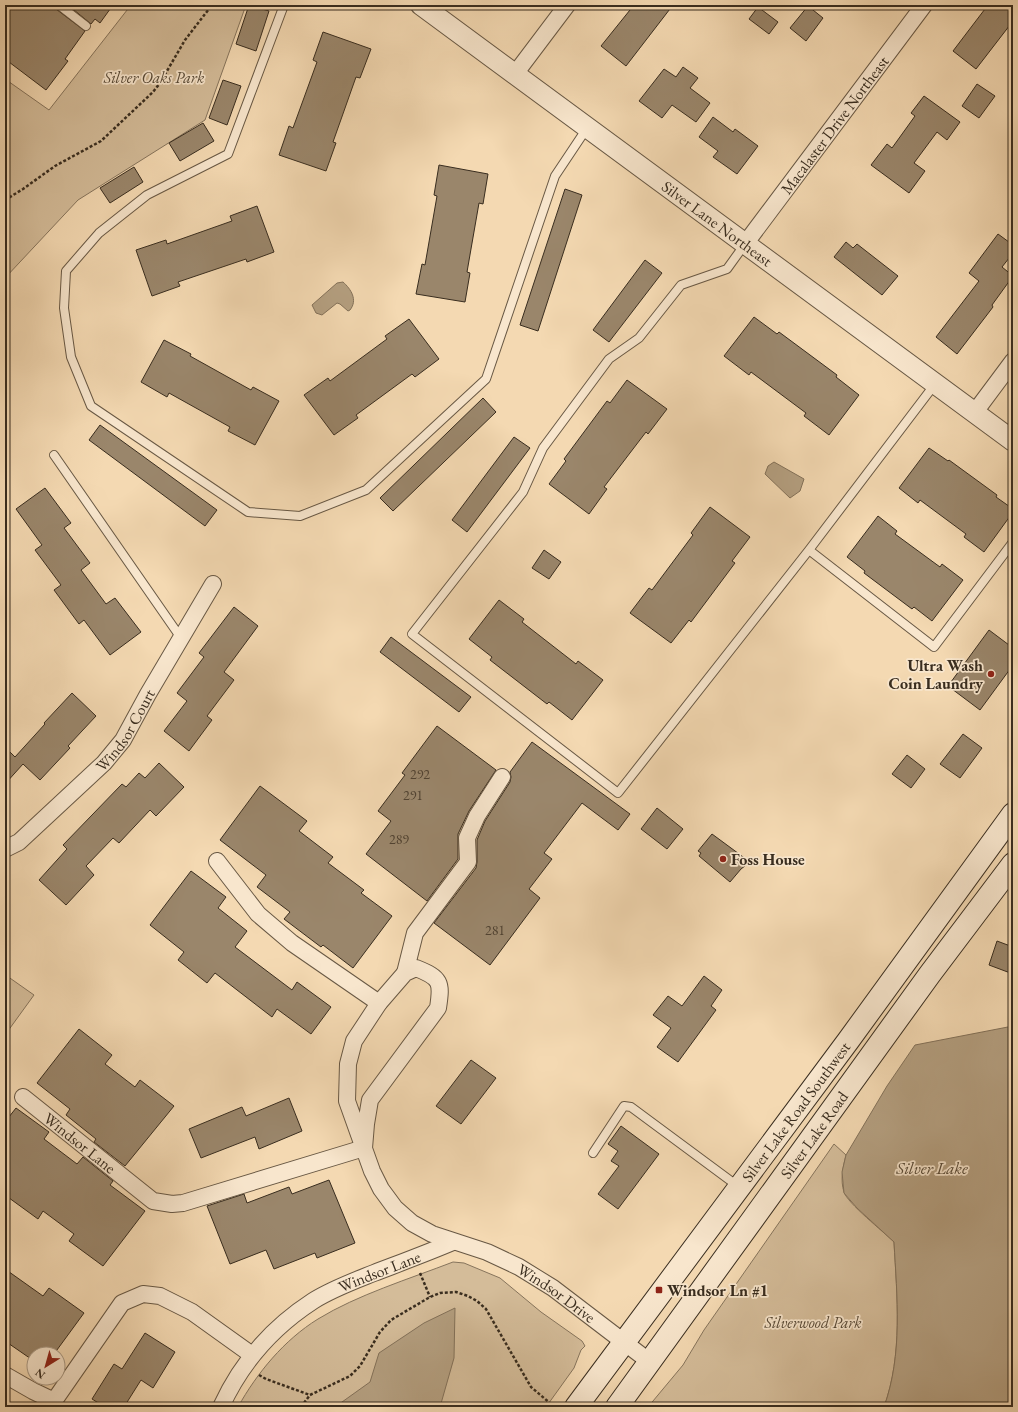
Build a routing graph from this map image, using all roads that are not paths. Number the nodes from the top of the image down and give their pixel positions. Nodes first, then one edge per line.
1 (59, 5) edge
2 (284, 5) edge
3 (421, 5) edge
4 (567, 5) edge
5 (924, 5) edge
6 (86, 26) dead end
7 (515, 74) junction
8 (588, 127) junction
9 (745, 244) junction
10 (1013, 361) edge
11 (935, 384) junction
12 (975, 412) junction
13 (1013, 441) edge
14 (54, 455) dead end
15 (1013, 542) edge
16 (809, 550) junction
17 (214, 584) dead end
18 (181, 638) junction
19 (502, 777) dead end
20 (1013, 814) edge
21 (5, 849) edge
22 (217, 862) dead end
23 (1013, 864) edge
24 (406, 973) junction
25 (379, 1003) junction
26 (23, 1097) dead end
27 (364, 1148) junction
28 (593, 1152) dead end
29 (740, 1187) junction
30 (453, 1242) junction
31 (624, 1343) junction
32 (248, 1361) junction
33 (650, 1362) junction
34 (5, 1375) edge
35 (221, 1407) edge
36 (576, 1407) edge
37 (618, 1407) edge

1 - 6 lane
2 - 8 lane
3 - 7 street, Silver Lane Northeast
4 - 7 street
5 - 9 street, Macalaster Drive Northeast
7 - 8 street, Silver Lane Northeast
8 - 9 street, Silver Lane Northeast
9 - 11 street, Silver Lane Northeast
9 - 16 lane
10 - 12 street
11 - 12 street, Silver Lane Northeast
11 - 16 lane
12 - 13 street, Silver Lane Northeast
14 - 18 lane
15 - 16 lane
17 - 18 street, Windsor Court
18 - 21 street, Windsor Court
19 - 24 street, Windsor Lane
20 - 29 main road, Silver Lake Road Southwest
22 - 25 street
23 - 33 main road, Silver Lake Road
24 - 25 street, Windsor Lane
24 - 27 street, Windsor Lane
25 - 27 street, Windsor Lane
26 - 27 street, Windsor Lane
27 - 30 street, Windsor Lane
28 - 29 lane
29 - 31 main road, Silver Lake Road Southwest
30 - 31 street, Windsor Drive
30 - 32 street, Windsor Lane
31 - 33 street, Windsor Drive
31 - 36 main road, Silver Lake Road Southwest
32 - 34 street
32 - 35 street, Windsor Lane
33 - 37 main road, Silver Lake Road

